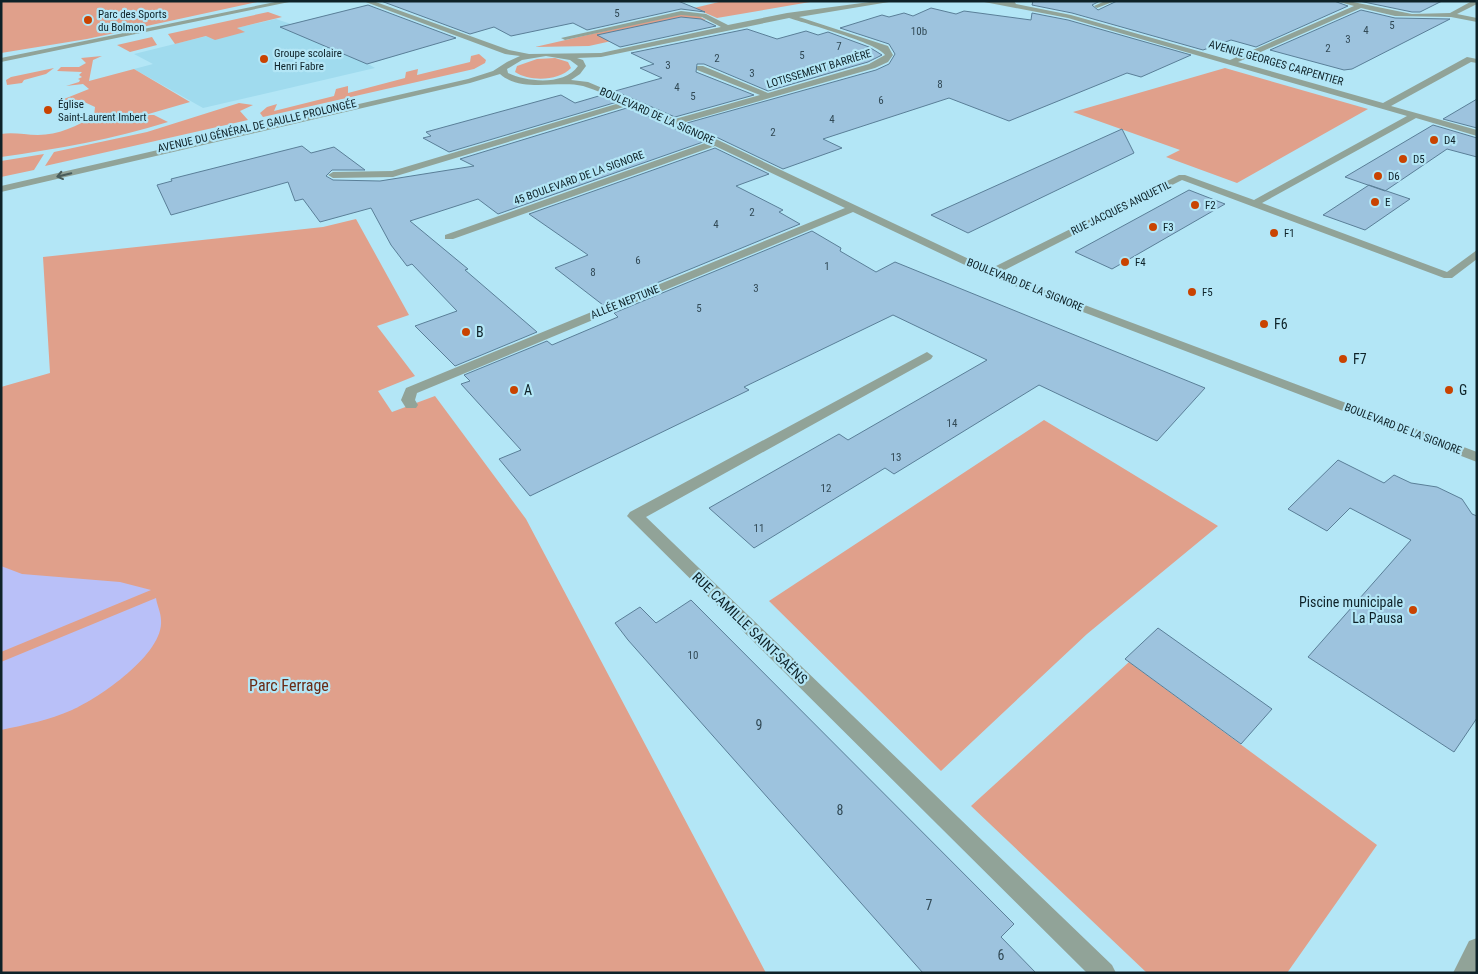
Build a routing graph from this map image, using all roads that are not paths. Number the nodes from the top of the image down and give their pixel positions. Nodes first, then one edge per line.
1 (291, 1) edge
2 (366, 1) edge
3 (831, 1) edge
4 (892, 1) edge
5 (982, 1) edge
6 (1021, 1) edge
7 (1034, 1) edge
8 (1112, 1) edge
9 (1339, 1) edge
10 (1477, 1) edge
11 (1002, 3) junction
12 (1097, 6) dead end
13 (1360, 6) junction
14 (839, 8) junction
15 (787, 15) junction
16 (1451, 15) junction
17 (1068, 16) junction
18 (1477, 20) edge
19 (726, 27) junction
20 (565, 38) dead end
21 (508, 52) junction
22 (601, 55) junction
23 (533, 56) junction
24 (566, 56) junction
25 (1, 60) edge
26 (513, 61) junction
27 (1477, 61) edge
28 (1232, 62) junction
29 (582, 66) junction
30 (700, 68) dead end
31 (503, 69) junction
32 (576, 74) junction
33 (518, 80) junction
34 (558, 80) junction
35 (586, 84) junction
36 (768, 96) junction
37 (631, 102) junction
38 (1384, 106) junction
39 (1415, 115) junction
40 (675, 122) junction
41 (1477, 133) edge
42 (717, 142) junction
43 (333, 175) dead end
44 (1, 189) edge
45 (1, 198) edge
46 (1254, 204) junction
47 (853, 208) junction
48 (449, 237) dead end
49 (1477, 253) edge
50 (990, 273) junction
51 (927, 356) dead end
52 (411, 405) dead end
53 (1477, 457) edge
54 (1477, 949) edge
55 (1104, 973) edge
56 (1465, 973) edge

1 - 25 street
2 - 21 street
3 - 14 street
4 - 14 street
5 - 11 street
6 - 11 street
7 - 17 street, AVENUE GEORGES CARPENTIER
8 - 12 street
9 - 13 street
10 - 16 street
11 - 17 street, AVENUE GEORGES CARPENTIER
13 - 16 street
13 - 28 street
14 - 15 street
15 - 19 street
15 - 36 street, LOTISSEMENT BARRIÈRE
16 - 18 street
17 - 28 street, AVENUE GEORGES CARPENTIER
19 - 20 street
19 - 22 street
21 - 23 street
21 - 26 street
22 - 24 street
22 - 29 street
23 - 24 street
23 - 26 street
24 - 29 street
26 - 31 street, AVENUE DU GÉNÉRAL DE GAULLE PROLONGÉE
27 - 38 street
28 - 38 street, AVENUE GEORGES CARPENTIER
29 - 32 street
30 - 36 street
31 - 33 street
31 -> 44 street, AVENUE DU GÉNÉRAL DE GAULLE PROLONGÉE
32 - 34 street
32 - 35 street, BOULEVARD DE LA SIGNORE
33 - 34 street, AVENUE DU GÉNÉRAL DE GAULLE PROLONGÉE
33 - 45 street, AVENUE DU GÉNÉRAL DE GAULLE PROLONGÉE
34 - 35 street, BOULEVARD DE LA SIGNORE
35 - 37 street, BOULEVARD DE LA SIGNORE
36 - 40 street, LOTISSEMENT BARRIÈRE
37 - 40 street, BOULEVARD DE LA SIGNORE
37 - 43 street
38 - 39 street, AVENUE GEORGES CARPENTIER
39 - 41 street, AVENUE GEORGES CARPENTIER
39 - 46 street
40 - 42 street, BOULEVARD DE LA SIGNORE
42 - 47 street, BOULEVARD DE LA SIGNORE
42 - 48 street, 45 BOULEVARD DE LA SIGNORE
46 - 49 street, RUE JACQUES ANQUETIL
46 - 50 street, RUE JACQUES ANQUETIL
47 - 50 street, BOULEVARD DE LA SIGNORE
47 - 52 street, ALLÉE NEPTUNE
50 - 53 street, BOULEVARD DE LA SIGNORE
51 - 55 street, RUE CAMILLE SAINT-SAËNS
54 - 56 street

